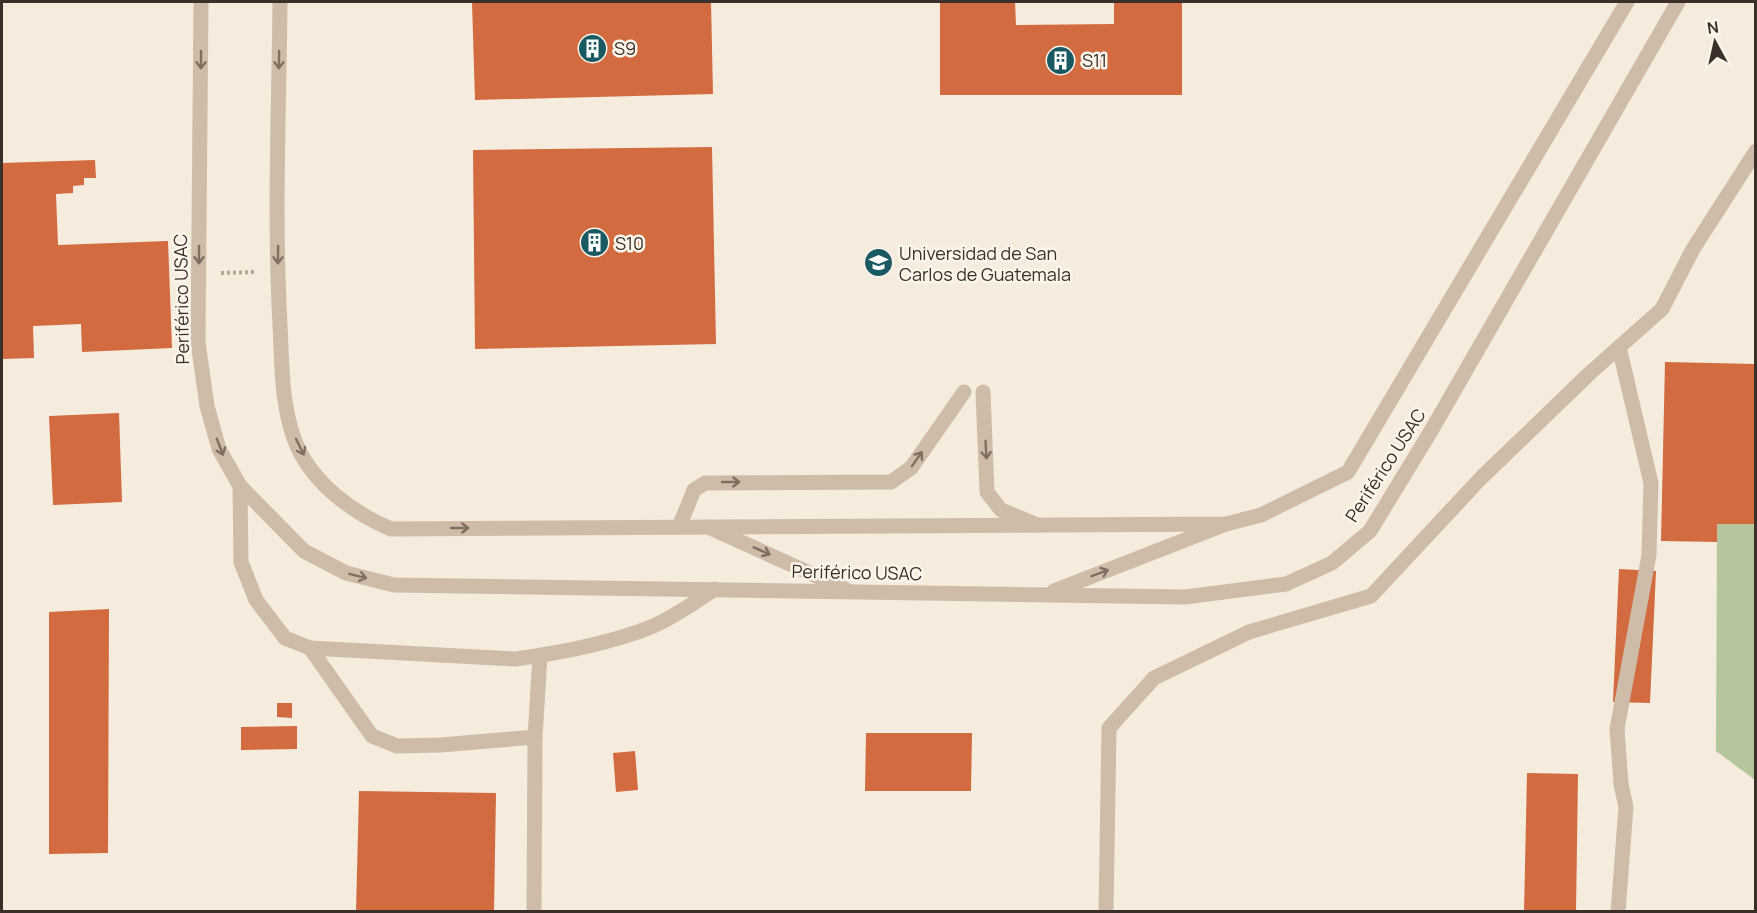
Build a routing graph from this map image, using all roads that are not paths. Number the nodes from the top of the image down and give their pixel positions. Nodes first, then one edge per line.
1 (201, 2) edge
2 (280, 2) edge
3 (1627, 2) edge
4 (1678, 2) edge
5 (1755, 151) edge
6 (1619, 347) junction
7 (964, 392) dead end
8 (983, 392) dead end
9 (240, 486) junction
10 (1226, 524) junction
11 (1037, 525) junction
12 (679, 527) junction
13 (708, 527) junction
14 (715, 590) junction
15 (851, 591) junction
16 (1046, 595) junction
17 (310, 648) junction
18 (540, 656) junction
19 (535, 737) junction
20 (534, 912) edge
21 (1106, 912) edge
22 (1618, 912) edge

1 -> 9 street, Periférico USAC
2 -> 12 street, Periférico USAC
3 - 10 street, Periférico USAC
4 - 16 street, Periférico USAC
5 - 6 street
6 - 21 street
6 - 22 street
12 -> 7 street
8 -> 11 street
9 -> 14 street, Periférico USAC
9 - 17 street
10 - 11 street, Periférico USAC
16 -> 10 street
11 - 13 street, Periférico USAC
12 - 13 street, Periférico USAC
13 -> 15 street
14 - 15 street, Periférico USAC
14 - 18 street
15 - 16 street, Periférico USAC
17 - 18 street
17 - 19 street
18 - 19 street
19 - 20 street

